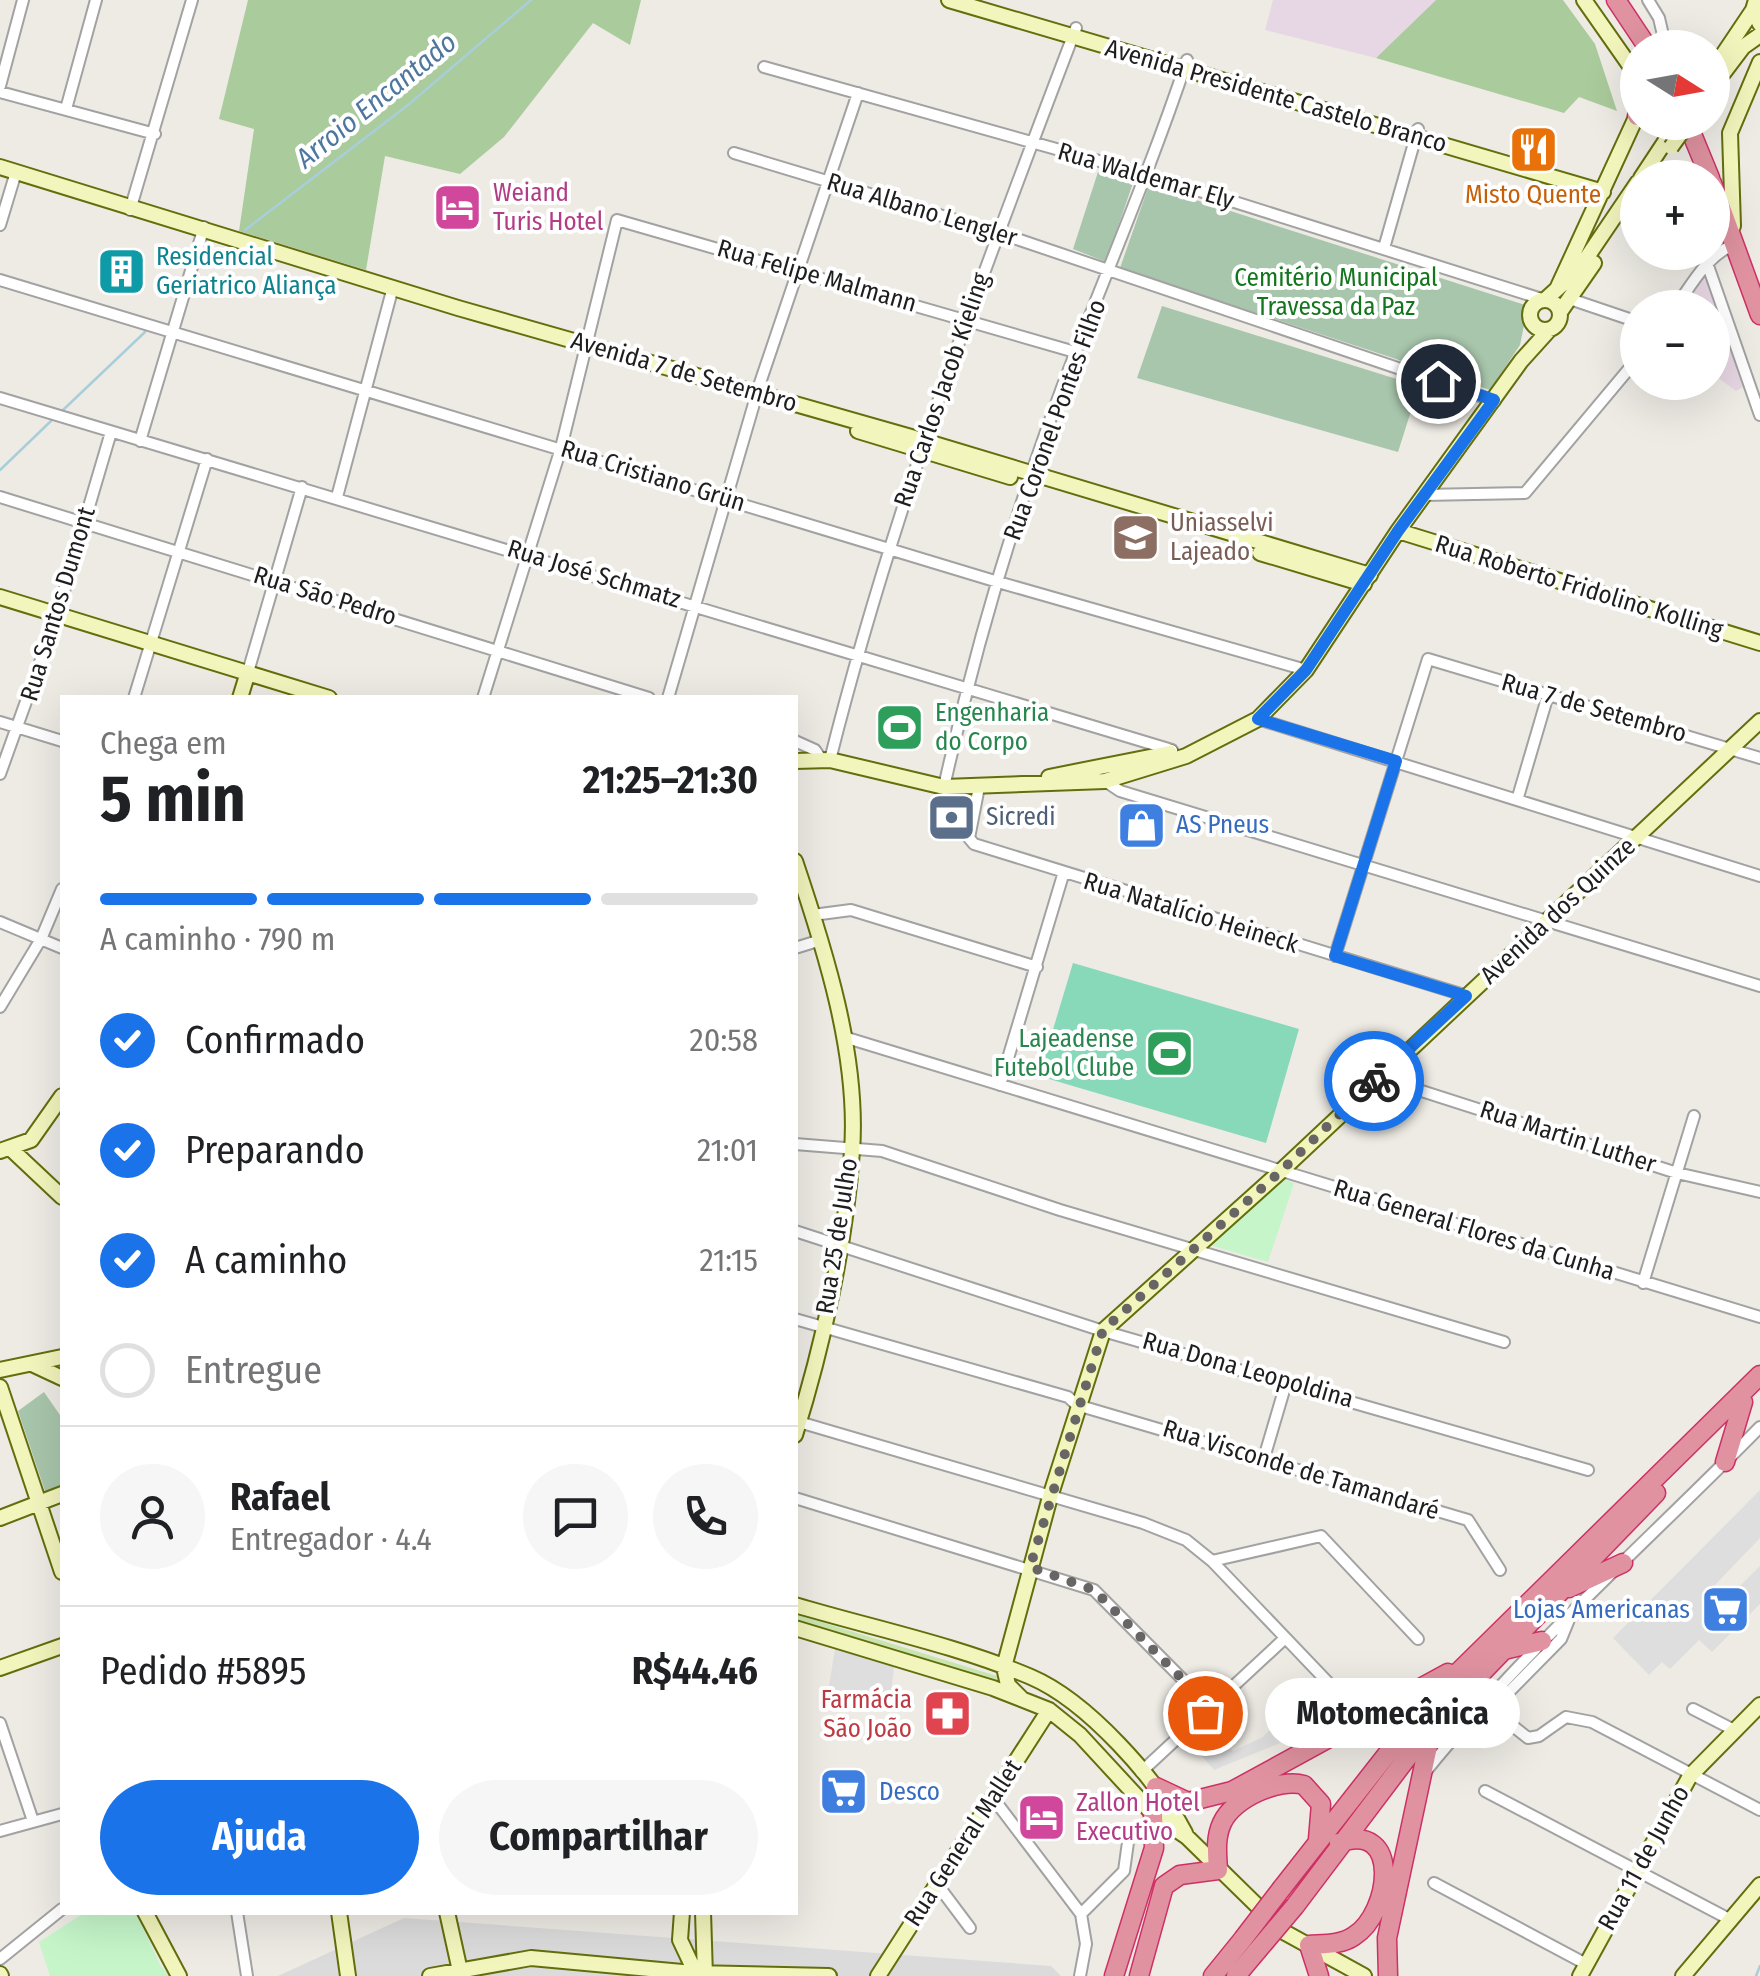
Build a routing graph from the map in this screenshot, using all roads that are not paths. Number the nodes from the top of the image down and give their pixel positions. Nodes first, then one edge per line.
1 (23, 0) edge
2 (96, 0) edge
3 (192, 0) edge
4 (949, 0) edge
5 (980, 0) edge
6 (1584, 0) edge
7 (1616, 0) edge
8 (1648, 0) edge
9 (1756, 12) edge
10 (1020, 16) junction
11 (1636, 30) edge
12 (1662, 30) edge
13 (1074, 32) junction
14 (1760, 34) edge
15 (1730, 47) edge
16 (1620, 51) edge
17 (1760, 62) edge
18 (1186, 64) junction
19 (1730, 64) edge
20 (764, 67) dead end
21 (0, 89) edge
22 (858, 93) junction
23 (66, 110) junction
24 (1417, 133) junction
25 (155, 134) junction
26 (1626, 140) edge
27 (1671, 140) edge
28 (1669, 143) junction
29 (1035, 145) junction
30 (734, 153) dead end
31 (1655, 160) edge
32 (1660, 160) edge
33 (0, 166) edge
34 (1149, 175) junction
35 (10, 176) edge
36 (828, 180) junction
37 (1606, 188) junction
38 (1620, 208) edge
39 (131, 209) junction
40 (1620, 224) edge
41 (0, 225) edge
42 (1730, 226) edge
43 (202, 231) junction
44 (999, 233) junction
45 (1735, 238) junction
46 (1730, 242) edge
47 (1384, 248) junction
48 (798, 270) junction
49 (1709, 270) edge
50 (1109, 271) junction
51 (0, 280) edge
52 (1555, 289) junction
53 (392, 291) junction
54 (1565, 305) junction
55 (1760, 315) edge
56 (1620, 318) edge
57 (965, 319) junction
58 (1531, 323) junction
59 (1549, 330) junction
60 (169, 332) junction
61 (584, 348) junction
62 (1076, 352) junction
63 (1521, 361) junction
64 (1620, 380) edge
65 (363, 390) junction
66 (756, 397) junction
67 (0, 398) edge
68 (1494, 400) junction
69 (1760, 416) edge
70 (111, 432) junction
71 (140, 441) junction
72 (921, 445) junction
73 (561, 448) junction
74 (208, 459) junction
75 (1031, 478) junction
76 (302, 487) junction
77 (1424, 495) junction
78 (0, 497) edge
79 (337, 498) junction
80 (724, 498) junction
81 (83, 522) junction
82 (1398, 531) junction
83 (887, 548) junction
84 (180, 553) junction
85 (529, 554) junction
86 (1367, 579) junction
87 (276, 582) junction
88 (998, 582) junction
89 (0, 597) edge
90 (692, 603) junction
91 (57, 616) junction
92 (152, 642) junction
93 (1760, 643) edge
94 (499, 650) junction
95 (857, 653) junction
96 (1306, 670) junction
97 (248, 672) junction
98 (967, 685) junction
99 (135, 695) edge
100 (241, 695) edge
101 (320, 695) edge
102 (484, 695) edge
103 (640, 695) edge
104 (669, 695) edge
105 (1548, 695) junction
106 (1258, 719) junction
107 (1760, 721) edge
108 (0, 722) edge
109 (18, 728) junction
110 (60, 740) edge
111 (798, 742) edge
112 (1731, 748) junction
113 (1181, 754) junction
114 (1760, 758) edge
115 (798, 760) edge
116 (826, 760) junction
117 (1396, 761) junction
118 (1108, 772) junction
119 (0, 774) edge
120 (944, 787) junction
121 (979, 787) junction
122 (1518, 797) junction
123 (1636, 838) junction
124 (1366, 863) junction
125 (798, 869) edge
126 (1063, 874) junction
127 (1760, 876) edge
128 (60, 894) edge
129 (813, 914) junction
130 (0, 922) edge
131 (1547, 922) junction
132 (41, 939) junction
133 (821, 940) junction
134 (60, 947) edge
135 (798, 947) edge
136 (1335, 956) junction
137 (1037, 967) junction
138 (1760, 986) edge
139 (1466, 996) junction
140 (0, 1007) edge
141 (844, 1037) junction
142 (1378, 1077) junction
143 (1000, 1086) junction
144 (60, 1100) edge
145 (1694, 1116) dead end
146 (798, 1144) edge
147 (852, 1149) junction
148 (6, 1150) edge
149 (1281, 1171) junction
150 (1678, 1172) junction
151 (1760, 1192) edge
152 (60, 1194) edge
153 (798, 1232) edge
154 (838, 1243) junction
155 (1194, 1248) junction
156 (1642, 1283) junction
157 (1760, 1318) edge
158 (798, 1320) edge
159 (822, 1327) junction
160 (1103, 1330) junction
161 (1504, 1342) dead end
162 (60, 1357) edge
163 (36, 1363) junction
164 (0, 1370) edge
165 (60, 1374) edge
166 (1760, 1375) edge
167 (1287, 1380) junction
168 (1760, 1386) edge
169 (0, 1387) edge
170 (1743, 1402) junction
171 (1077, 1405) junction
172 (798, 1425) edge
173 (1760, 1427) edge
174 (798, 1429) edge
175 (1264, 1458) junction
176 (1725, 1462) junction
177 (1588, 1470) dead end
178 (60, 1495) edge
179 (1050, 1496) junction
180 (798, 1499) edge
181 (40, 1503) junction
182 (0, 1518) edge
183 (1212, 1561) junction
184 (1623, 1563) junction
185 (60, 1566) edge
186 (1030, 1567) junction
187 (1500, 1570) dead end
188 (1560, 1593) junction
189 (798, 1606) edge
190 (1572, 1612) junction
191 (798, 1629) edge
192 (1418, 1639) dead end
193 (1283, 1640) junction
194 (1542, 1641) junction
195 (60, 1647) edge
196 (1503, 1650) junction
197 (1466, 1663) junction
198 (0, 1668) edge
199 (1004, 1668) junction
200 (1340, 1696) dead end
201 (1022, 1700) junction
202 (1760, 1705) edge
203 (1211, 1708) junction
204 (1693, 1708) dead end
205 (1049, 1710) junction
206 (1434, 1722) junction
207 (0, 1723) edge
208 (1097, 1724) junction
209 (1734, 1730) junction
210 (1110, 1766) junction
211 (1142, 1772) junction
212 (1690, 1776) junction
213 (1419, 1780) junction
214 (1156, 1787) junction
215 (1485, 1791) dead end
216 (992, 1798) junction
217 (1760, 1810) edge
218 (60, 1814) edge
219 (1153, 1814) junction
220 (33, 1821) junction
221 (0, 1831) edge
222 (1128, 1835) dead end
223 (1187, 1836) junction
224 (1338, 1843) junction
225 (1316, 1846) junction
226 (1218, 1870) junction
227 (1636, 1870) junction
228 (937, 1884) junction
229 (1434, 1884) dead end
230 (1760, 1885) edge
231 (60, 1912) edge
232 (1081, 1914) junction
233 (147, 1915) edge
234 (237, 1915) edge
235 (339, 1915) edge
236 (448, 1915) edge
237 (682, 1915) edge
238 (703, 1915) edge
239 (1729, 1919) junction
240 (970, 1928) dead end
241 (680, 1940) junction
242 (1250, 1945) junction
243 (1308, 1946) junction
244 (0, 1958) edge
245 (578, 1960) junction
246 (665, 1967) junction
247 (698, 1970) edge
248 (1583, 1970) edge
249 (462, 1973) edge
250 (179, 1976) edge
251 (247, 1976) edge
252 (348, 1976) edge
253 (430, 1976) edge
254 (584, 1976) edge
255 (829, 1976) edge
256 (878, 1976) edge
257 (1080, 1976) edge
258 (1114, 1976) edge
259 (1139, 1976) edge
260 (1213, 1976) edge
261 (1236, 1976) edge
262 (1320, 1976) edge
263 (1364, 1976) edge
264 (1388, 1976) edge
265 (1684, 1976) edge

1 - 21 street
2 - 23 street
3 - 25 street
4 - 10 main road, Avenida Presidente Castelo Branco
5 - 10 main road, Avenida Presidente Castelo Branco
6 - 16 main road
7 - 11 highway
8 - 12 street
9 - 15 main road
10 - 13 main road, Avenida Presidente Castelo Branco
13 - 18 main road, Avenida Presidente Castelo Branco
13 - 29 street, Rua Carlos Jacob Kieling
14 - 19 main road
17 - 45 main road
18 - 24 main road, Avenida Presidente Castelo Branco
18 - 34 street, Rua Coronel Pontes Filho
20 - 22 street, Rua Waldemar Ely
21 - 23 street
22 - 29 street, Rua Waldemar Ely
22 - 36 street
23 - 25 street
24 - 37 main road, Avenida Presidente Castelo Branco
24 - 47 street
25 - 39 street
26 - 37 main road
27 - 28 main road, bridge
28 - 31 main road
28 - 32 main road
29 - 34 street, Rua Waldemar Ely
29 - 44 street, Rua Carlos Jacob Kieling
30 - 36 street, Rua Albano Lengler
33 - 35 main road, Avenida 7 de Setembro
34 - 47 street, Rua Waldemar Ely
34 - 50 street, Rua Coronel Pontes Filho
35 - 39 main road, Avenida 7 de Setembro
35 - 41 street
36 - 44 street, Rua Albano Lengler
36 - 48 street
37 - 52 main road
38 - 52 main road
39 - 43 main road, Avenida 7 de Setembro
40 - 54 main road
42 - 45 highway
43 - 53 main road, Avenida 7 de Setembro
43 - 60 street
44 - 50 street, Rua Albano Lengler
44 - 57 street, Rua Carlos Jacob Kieling
45 - 46 street
45 - 55 highway
47 - 52 street, Rua Waldemar Ely
48 - 57 street, Rua Felipe Malmann
48 - 61 street, Rua Felipe Malmann
48 - 66 street
49 - 69 street
50 - 62 street, Rua Coronel Pontes Filho
50 - 68 street, Rua Albano Lengler
51 - 60 street, Rua Cristiano Grün
52 - 54 main road
52 - 58 main road
53 - 61 main road, Avenida 7 de Setembro
53 - 65 street
54 - 56 street
54 - 59 main road
57 - 62 street, Rua Felipe Malmann
57 - 72 street, Rua Carlos Jacob Kieling
58 - 59 main road
58 - 63 main road
59 - 63 main road
60 - 65 street, Rua Cristiano Grün
60 - 71 street
61 - 66 main road, Avenida 7 de Setembro
61 - 73 street
62 - 75 street, Rua Coronel Pontes Filho
63 - 68 main road
64 - 77 street
65 - 73 street, Rua Cristiano Grün
65 - 79 street
66 - 72 main road, Avenida 7 de Setembro
66 - 80 street
67 - 70 street, Rua José Schmatz
68 - 77 main road
70 - 71 street, Rua José Schmatz
70 - 81 street, Rua Santos Dumont
71 - 74 street, Rua José Schmatz
72 - 75 main road, Avenida 7 de Setembro
72 - 83 street, Rua Carlos Jacob Kieling
73 - 80 street, Rua Cristiano Grün
73 - 85 street
74 - 76 street, Rua José Schmatz
74 - 84 street
75 - 86 main road, Avenida 7 de Setembro
75 - 88 street, Rua Coronel Pontes Filho
76 - 79 street, Rua José Schmatz
76 - 87 street
77 - 82 main road
78 - 81 street, Rua São Pedro
79 - 85 street, Rua José Schmatz
80 - 83 street, Rua Cristiano Grün
80 - 90 street
81 - 84 street, Rua São Pedro
81 - 91 street, Rua Santos Dumont
82 - 86 main road
82 - 93 main road, Rua Roberto Fridolino Kolling
83 - 88 street, Rua Cristiano Grün
83 - 95 street, Rua Carlos Jacob Kieling
84 - 87 street, Rua São Pedro
84 - 92 street
85 - 90 street, Rua José Schmatz
85 - 94 street
86 - 96 main road
87 - 94 street, Rua São Pedro
87 - 97 street
88 - 96 street, Rua Cristiano Grün
88 - 98 street, Rua Coronel Pontes Filho
89 - 91 main road
90 - 95 street, Rua José Schmatz
90 - 104 street
91 - 92 main road
91 - 109 street, Rua Santos Dumont
92 - 97 main road
92 - 99 street
94 - 102 street
94 - 103 street, Rua São Pedro
95 - 98 street, Rua José Schmatz
95 - 116 street, Rua Carlos Jacob Kieling
96 - 106 main road
97 - 100 main road
97 - 101 main road
98 - 113 street, Rua José Schmatz
98 - 120 street, Rua Coronel Pontes Filho
105 - 112 street, Rua 7 de Setembro
105 - 117 street, Rua 7 de Setembro
105 - 122 street
106 - 113 main road
106 - 117 street
107 - 112 main road, Avenida dos Quinze
108 - 109 street
109 - 110 street
109 - 119 street, Rua Santos Dumont
111 - 116 street
112 - 114 street, Rua 7 de Setembro
112 - 123 main road, Avenida dos Quinze
113 - 118 main road
115 - 116 main road
116 - 120 main road
117 - 122 street
117 - 124 street
118 - 121 main road
118 - 124 street
120 - 121 main road
121 - 126 street, Rua Natalício Heineck
122 - 123 street
123 - 127 street
123 - 131 main road, Avenida dos Quinze
124 - 131 street
124 - 136 street
125 - 129 main road, Rua 25 de Julho
126 - 136 street, Rua Natalício Heineck
126 - 137 street
128 - 132 street
129 - 133 main road, Rua 25 de Julho
129 - 137 street
130 - 132 street
131 - 138 street
131 - 139 main road, Avenida dos Quinze
132 - 134 street
132 - 140 street
133 - 135 street
133 - 141 main road, Rua 25 de Julho
136 - 139 street, Rua Natalício Heineck
137 - 143 street
139 - 142 main road, Avenida dos Quinze
141 - 143 street, Rua General Flores da Cunha
141 - 147 main road, Rua 25 de Julho
142 - 149 main road, Avenida dos Quinze
142 - 150 street, Rua Martin Luther
143 - 149 street, Rua General Flores da Cunha
144 - 148 main road
145 - 150 street
146 - 147 street
147 - 154 main road, Rua 25 de Julho
147 - 155 street
148 - 152 main road
149 - 155 main road, Avenida dos Quinze
149 - 156 street, Rua General Flores da Cunha
150 - 151 street, Rua Martin Luther
150 - 156 street
153 - 154 street, Rua Dona Leopoldina
154 - 159 main road, Rua 25 de Julho
154 - 160 street, Rua Dona Leopoldina
155 - 160 main road, Avenida dos Quinze
155 - 161 street
156 - 157 street, Rua General Flores da Cunha
158 - 159 street, Rua Visconde de Tamandaré
159 - 171 street, Rua Visconde de Tamandaré
159 - 172 main road, Rua 25 de Julho
160 - 167 street, Rua Dona Leopoldina
160 - 171 main road, Avenida dos Quinze
162 - 163 main road
163 - 164 main road
163 - 165 main road
166 - 197 highway
167 - 175 street
167 - 177 street, Rua Dona Leopoldina
168 - 170 highway
169 - 181 main road
170 - 176 highway
170 - 188 highway
171 - 175 street, Rua Visconde de Tamandaré
171 - 179 main road, Avenida dos Quinze
173 - 176 street
174 - 179 street
175 - 187 street, Rua Visconde de Tamandaré
176 - 184 street
178 - 181 main road
179 - 183 street
179 - 186 main road, Avenida dos Quinze
180 - 186 street
181 - 182 main road
181 - 185 main road
183 - 192 street
183 - 193 street
184 - 188 highway
184 - 190 street
186 - 199 main road, Avenida dos Quinze
186 - 203 street
188 - 196 highway
189 - 199 main road
190 - 194 street
190 - 212 street
191 - 201 main road
193 - 200 street
193 - 203 street
194 - 196 highway
194 - 213 street
195 - 198 main road
196 - 206 highway
197 - 214 highway
197 - 225 highway
199 - 201 main road
199 - 208 main road
201 - 205 main road
202 - 209 main road, Rua 11 de Junho
203 - 211 street
204 - 209 street
205 - 208 main road
205 - 210 main road
205 - 216 main road, Rua General Mallet
206 - 213 highway
206 - 224 highway
207 - 220 street
208 - 211 main road
209 - 212 main road, Rua 11 de Junho
210 - 211 main road
210 - 219 main road
211 - 214 main road
212 - 217 street
212 - 227 main road, Rua 11 de Junho
213 - 264 highway
214 - 223 main road
215 - 227 street
216 - 228 main road, Rua General Mallet
216 - 232 street
218 - 220 street
219 - 223 main road
219 - 258 highway
220 - 221 street
222 - 232 street
223 - 226 main road
224 - 242 highway, bridge
224 - 243 highway
225 - 226 highway
225 - 242 highway, bridge
226 - 243 main road
226 - 259 highway
227 - 239 street
227 - 248 main road, Rua 11 de Junho
228 - 240 street
228 - 256 main road, Rua General Mallet
229 - 248 street
230 - 239 main road
231 - 244 street
232 - 257 street
233 - 250 main road
234 - 251 street
235 - 252 main road
236 - 249 main road
237 - 241 main road
238 - 247 main road
239 - 265 main road
241 - 246 main road
241 - 247 main road
242 - 260 highway
242 - 261 highway
243 - 262 highway
243 - 263 main road
245 - 246 main road
245 - 249 main road
245 - 254 street
246 - 247 main road
247 - 255 main road
249 - 253 main road

